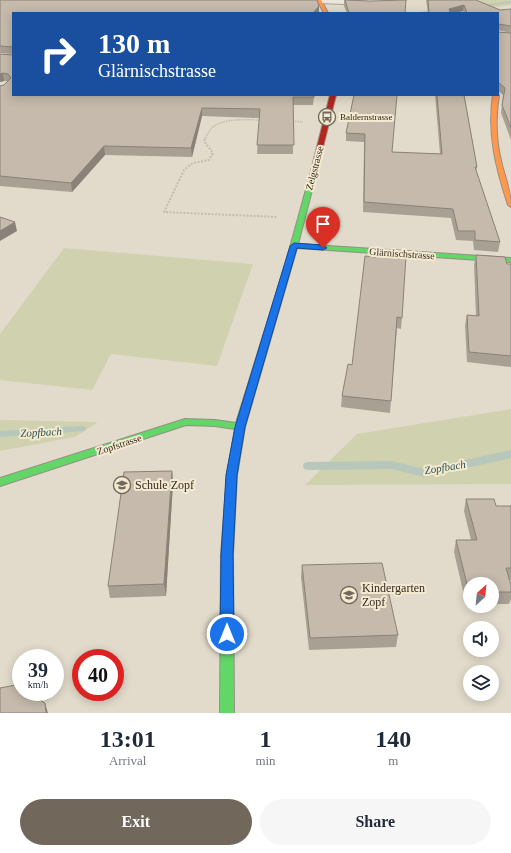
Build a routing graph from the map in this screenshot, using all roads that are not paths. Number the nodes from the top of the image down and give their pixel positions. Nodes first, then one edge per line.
1 (319, 0) edge
2 (402, 0) edge
3 (325, 12) edge
4 (333, 96) edge
5 (498, 96) edge
6 (511, 205) edge
7 (294, 246) junction
8 (511, 260) edge
9 (240, 427) junction
10 (0, 482) edge
11 (227, 713) edge

1 - 2 street
1 - 3 street
4 - 7 street, Zelgstrasse
5 - 6 street
7 - 8 street, Glärnischstrasse
7 - 9 street, Zelgstrasse
9 - 10 street, Zopfstrasse
9 - 11 street, Zelgstrasse

